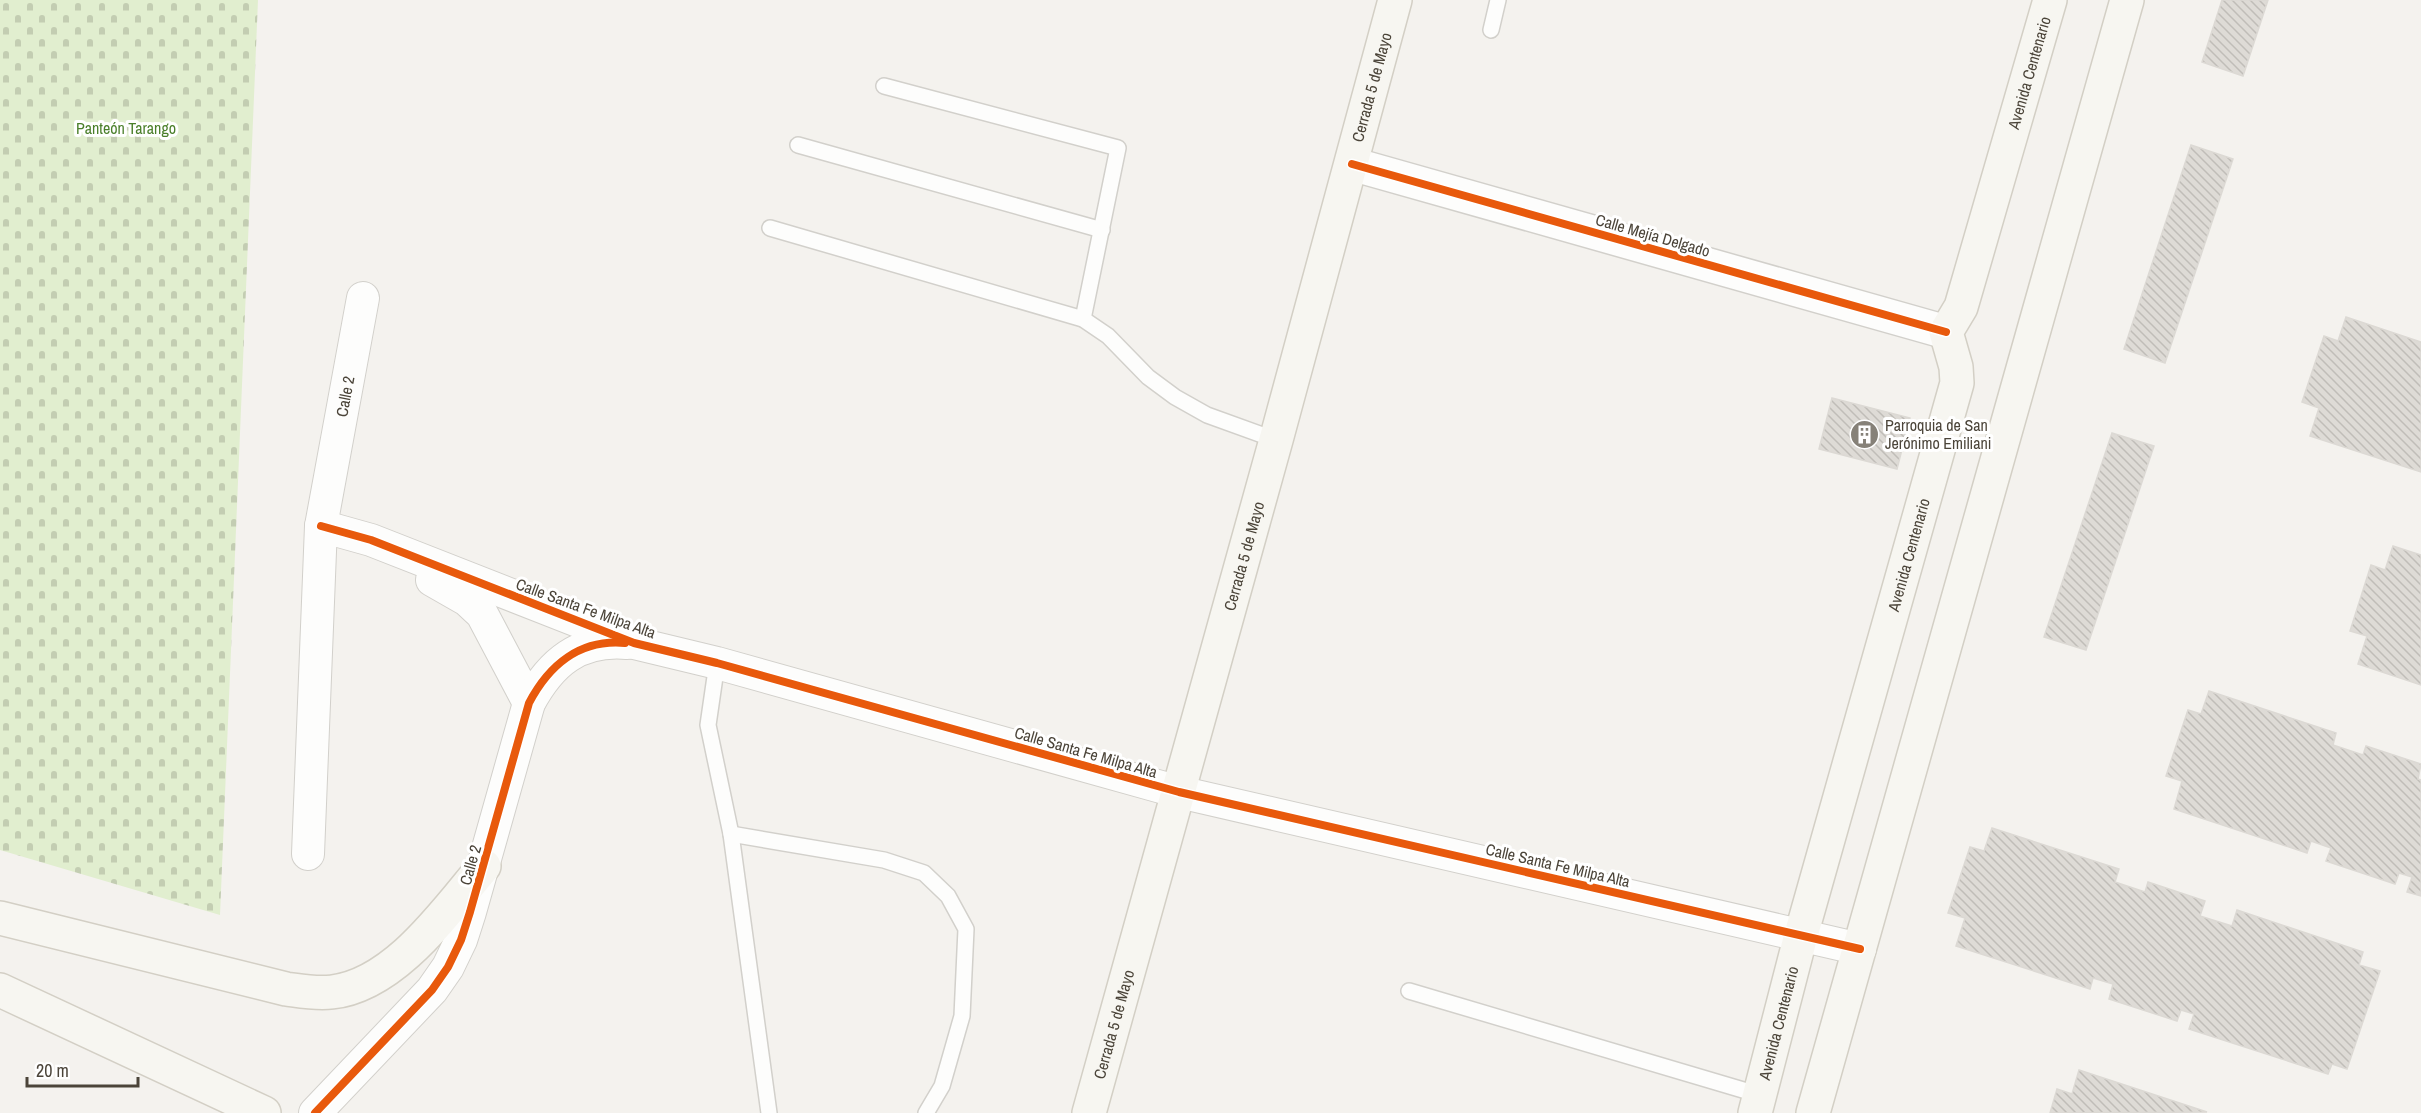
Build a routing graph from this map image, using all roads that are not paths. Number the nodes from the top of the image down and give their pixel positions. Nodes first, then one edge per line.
1 (1395, 0) edge
2 (1498, 0) edge
3 (2050, 0) edge
4 (2127, 0) edge
5 (1491, 30) dead end
6 (884, 86) dead end
7 (798, 145) dead end
8 (1352, 164) junction
9 (770, 228) dead end
10 (1102, 230) junction
11 (363, 298) dead end
12 (1083, 318) junction
13 (1946, 332) junction
14 (1276, 440) junction
15 (321, 526) junction
16 (371, 540) junction
17 (634, 643) junction
18 (717, 663) junction
19 (529, 703) junction
20 (1179, 792) junction
21 (731, 834) junction
22 (308, 854) dead end
23 (484, 866) junction
24 (0, 918) edge
25 (1801, 935) junction
26 (1860, 949) junction
27 (0, 990) edge
28 (1409, 991) dead end
29 (1757, 1104) edge
30 (264, 1113) edge
31 (315, 1113) edge
32 (769, 1113) edge
33 (926, 1113) edge
34 (1089, 1113) edge
35 (1813, 1113) edge

1 - 8 main road, Cerrada 5 de Mayo
2 - 5 lane
3 - 13 main road, Avenida Centenario
4 - 26 main road
6 - 10 lane
7 - 10 lane
8 - 13 street, Calle Mejía Delgado
8 - 14 main road, Cerrada 5 de Mayo
9 - 12 lane
10 - 12 lane
11 - 15 street, Calle 2
12 - 14 lane
13 - 25 main road, Avenida Centenario
14 - 20 main road, Cerrada 5 de Mayo
15 - 16 street, Calle Santa Fe Milpa Alta
15 - 22 street, Calle 2
16 - 17 street, Calle Santa Fe Milpa Alta
16 - 19 street
17 - 18 street, Calle Santa Fe Milpa Alta
17 - 19 street, Calle 2
18 - 20 street, Calle Santa Fe Milpa Alta
18 - 21 lane
19 - 23 street, Calle 2
20 - 25 street, Calle Santa Fe Milpa Alta
20 - 34 main road, Cerrada 5 de Mayo
21 - 32 lane
21 - 33 lane
23 - 24 main road
23 - 31 street, Calle 2
25 - 26 street, Calle Santa Fe Milpa Alta
25 - 29 main road, Avenida Centenario
26 - 35 main road
27 - 30 main road
28 - 29 lane

